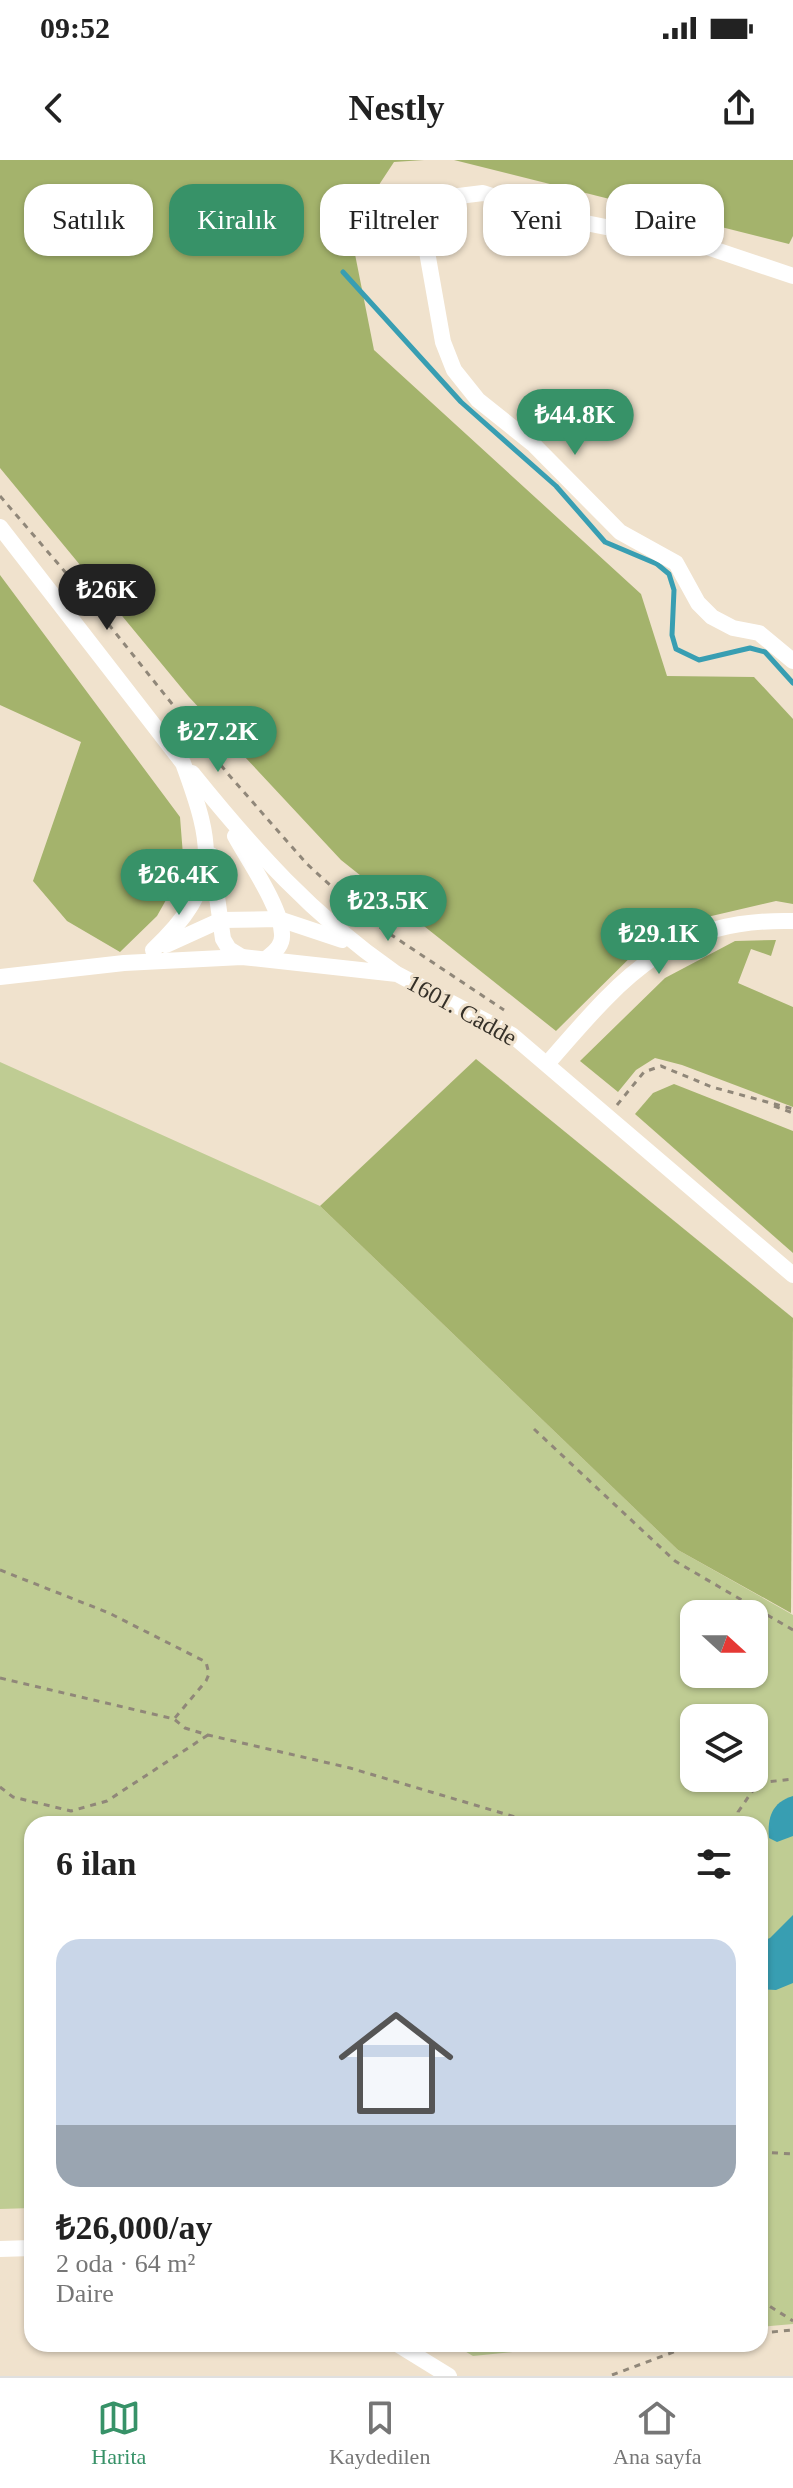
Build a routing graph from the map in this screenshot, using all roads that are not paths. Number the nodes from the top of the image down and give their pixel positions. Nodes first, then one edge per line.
1 (793, 276) edge
2 (0, 527) edge
3 (793, 661) edge
4 (183, 763) junction
5 (221, 810) junction
6 (204, 826) junction
7 (279, 919) junction
8 (221, 920) junction
9 (793, 921) edge
10 (355, 945) junction
11 (153, 950) junction
12 (242, 957) junction
13 (266, 959) junction
14 (124, 963) junction
15 (397, 974) junction
16 (0, 977) edge
17 (547, 1064) junction
18 (793, 1275) edge
19 (24, 2248) edge
20 (0, 2249) edge
21 (409, 2352) edge
22 (443, 2374) edge

1 - 3 street
2 - 4 street
4 - 5 street
4 - 6 street
5 - 7 street
5 - 10 street
6 - 8 street
6 - 11 street
7 - 8 street
7 - 10 street
7 - 13 street
8 - 11 street
8 - 12 street
9 - 17 street
10 - 15 street
11 - 14 street
12 - 13 street, 1601. Cadde
12 - 14 street, 1601. Cadde
13 - 15 street, 1601. Cadde
14 - 16 street, 1601. Cadde
15 - 17 street, 1601. Cadde
17 - 18 street, 1601. Cadde
19 - 20 street
21 - 22 street

